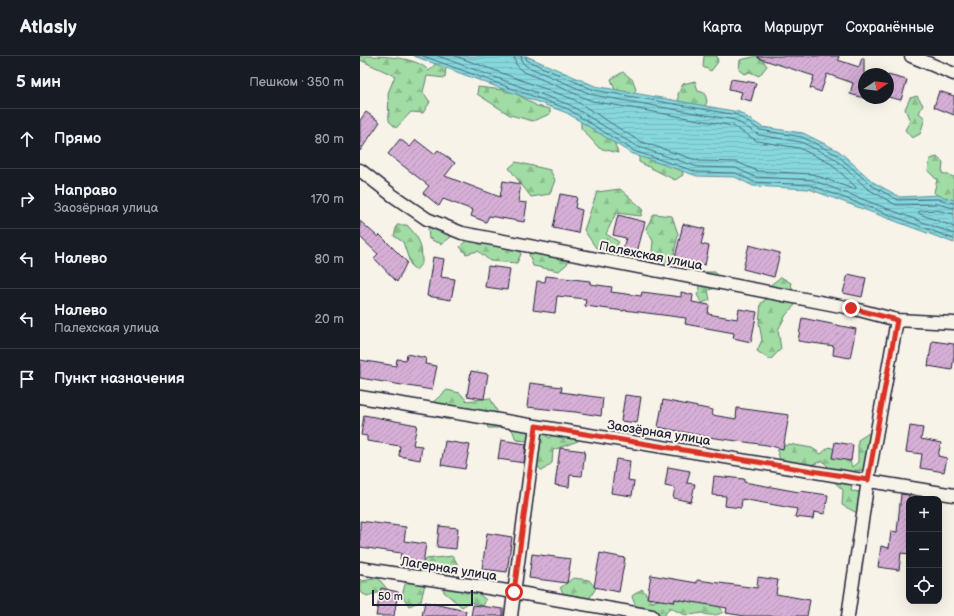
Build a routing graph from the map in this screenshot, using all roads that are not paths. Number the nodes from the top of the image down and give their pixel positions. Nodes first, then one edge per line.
1 (911, 56) edge
2 (932, 60) edge
3 (954, 74) edge
4 (360, 170) edge
5 (897, 320) junction
6 (954, 323) edge
7 (360, 397) edge
8 (536, 426) junction
9 (868, 480) junction
10 (954, 495) edge
11 (360, 568) edge
12 (514, 592) junction
13 (512, 616) edge
14 (652, 616) edge
15 (848, 616) edge

1 - 2 street
2 - 3 street
4 - 5 street, Палехская улица
5 - 6 street, Палехская улица
5 - 9 street
7 - 8 street, Заозёрная улица
8 - 9 street, Заозёрная улица
8 - 12 street
9 - 10 street, Заозёрная улица
9 - 15 street
11 - 12 street, Лагерная улица
12 - 13 street
12 - 14 street, Лагерная улица

